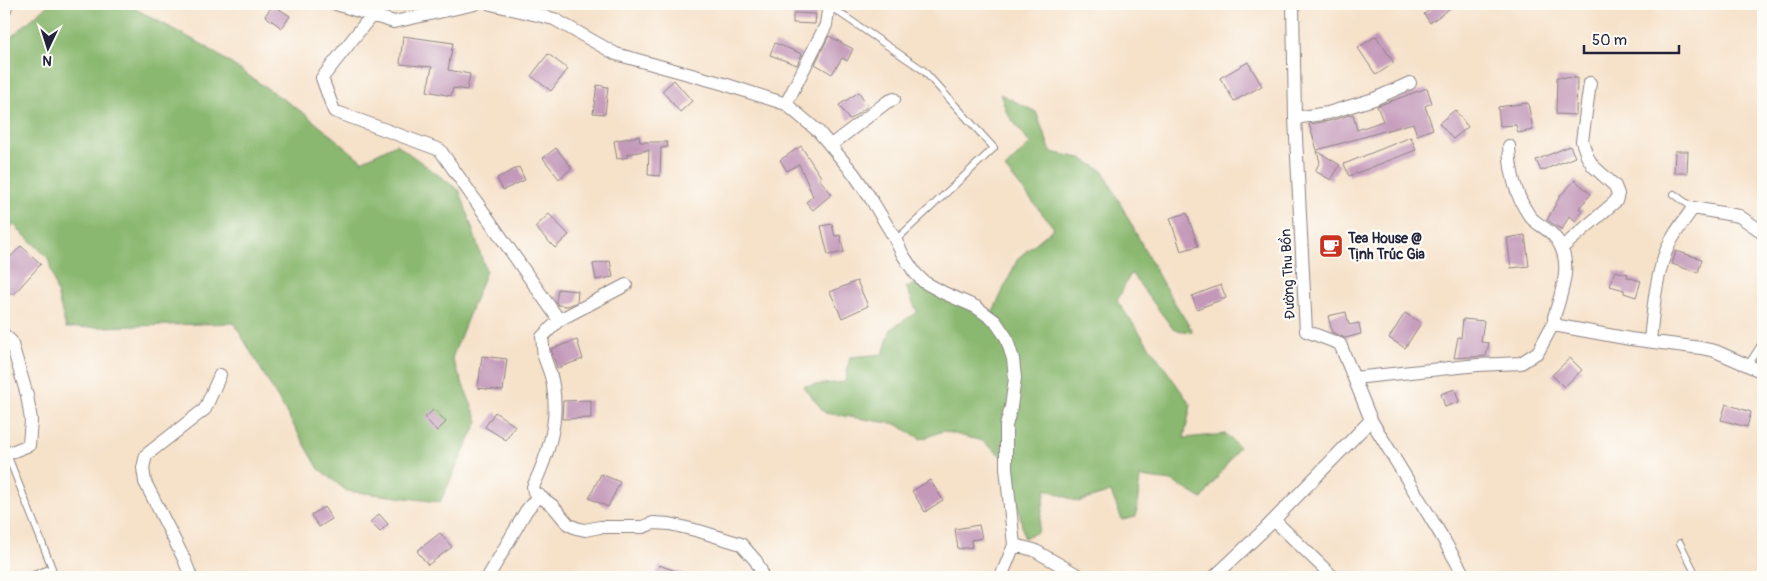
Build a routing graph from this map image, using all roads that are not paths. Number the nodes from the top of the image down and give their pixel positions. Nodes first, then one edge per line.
1 (10, 4) edge
2 (336, 4) edge
3 (474, 4) edge
4 (491, 4) edge
5 (827, 4) edge
6 (1293, 4) edge
7 (371, 16) junction
8 (4, 21) edge
9 (1590, 82) dead end
10 (1410, 83) dead end
11 (894, 99) dead end
12 (786, 104) junction
13 (1295, 118) junction
14 (831, 145) junction
15 (1509, 146) dead end
16 (1674, 194) dead end
17 (1693, 208) junction
18 (1763, 234) edge
19 (896, 240) junction
20 (1563, 247) junction
21 (626, 285) dead end
22 (559, 320) junction
23 (1554, 322) junction
24 (4, 335) edge
25 (1650, 341) junction
26 (1763, 342) edge
27 (1748, 365) junction
28 (1763, 372) edge
29 (220, 375) dead end
30 (1354, 378) junction
31 (1371, 420) junction
32 (5, 454) edge
33 (539, 495) junction
34 (1274, 520) junction
35 (1680, 544) dead end
36 (1014, 545) junction
37 (28, 577) edge
38 (191, 577) edge
39 (488, 577) edge
40 (761, 577) edge
41 (1000, 577) edge
42 (1081, 577) edge
43 (1214, 577) edge
44 (1333, 577) edge
45 (1465, 577) edge
46 (1697, 577) edge

1 - 8 lane
2 - 7 street
3 - 7 street
4 - 12 street
5 - 12 street
5 - 19 lane
6 - 13 street, Đường Thu Bồn
7 - 22 street
9 - 20 street
10 - 13 street
11 - 14 street
12 - 14 street
13 - 30 street, Đường Thu Bồn
14 - 19 street
15 - 20 street
16 - 17 lane
17 - 18 street
17 - 25 street
19 - 36 street
20 - 23 street
21 - 22 street
22 - 33 street
23 - 25 street
23 - 30 street
24 - 32 street
25 - 27 street
26 - 27 lane
27 - 28 street
29 - 38 street
30 - 31 street, Đường Thu Bồn
31 - 34 street
31 - 45 street, Đường Thu Bồn
32 - 37 lane
33 - 39 street
33 - 40 street
34 - 43 street
34 - 44 street
35 - 46 lane
36 - 41 street
36 - 42 street

